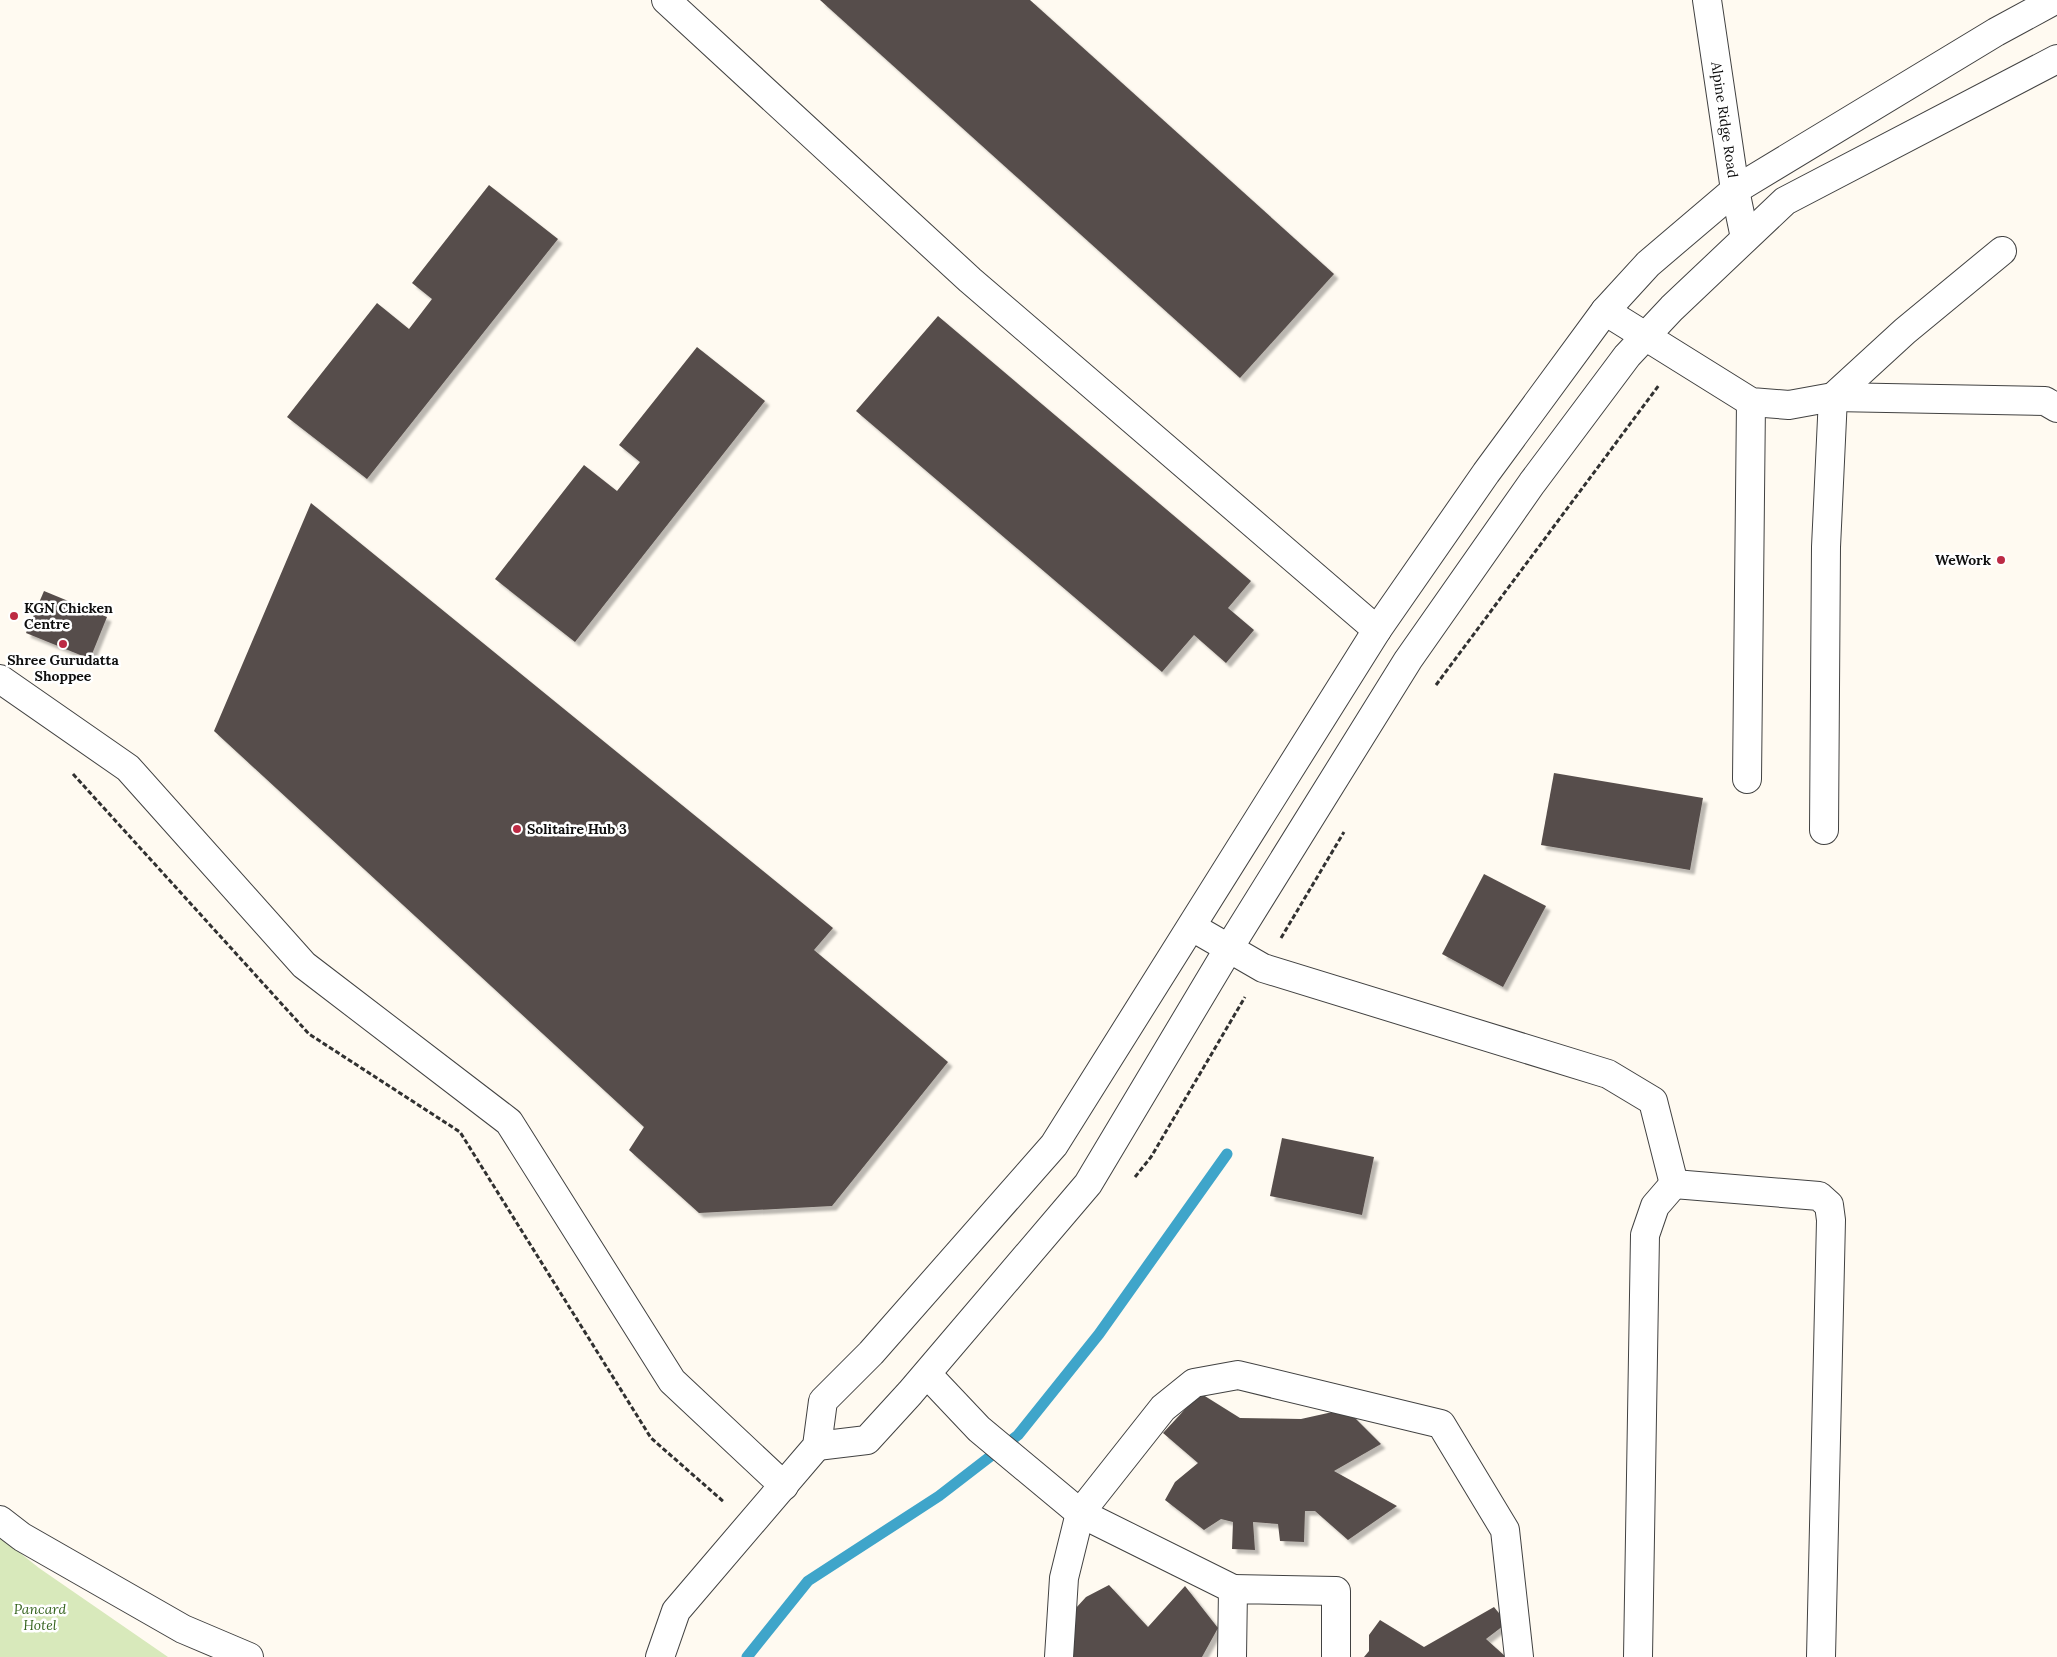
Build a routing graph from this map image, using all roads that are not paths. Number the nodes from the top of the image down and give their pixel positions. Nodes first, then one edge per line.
1 (666, 0) edge
2 (1707, 0) edge
3 (2055, 0) edge
4 (2057, 59) edge
5 (1735, 190) junction
6 (1745, 238) junction
7 (2002, 251) dead end
8 (1605, 311) junction
9 (1644, 338) junction
10 (1833, 397) junction
11 (1751, 402) junction
12 (2057, 408) edge
13 (1378, 630) junction
14 (0, 679) edge
15 (1747, 779) dead end
16 (1824, 830) dead end
17 (1192, 927) junction
18 (1229, 948) junction
19 (1674, 1184) junction
20 (927, 1374) junction
21 (817, 1446) junction
22 (784, 1486) junction
23 (1080, 1513) junction
24 (0, 1520) edge
25 (1233, 1589) junction
26 (249, 1657) edge
27 (660, 1657) edge
28 (1059, 1657) edge
29 (1232, 1657) edge
30 (1336, 1657) edge
31 (1519, 1657) edge
32 (1638, 1657) edge
33 (1821, 1657) edge

1 - 13 street
2 - 5 street, Alpine Ridge Road
3 - 5 street
4 - 6 street
5 - 6 street, Alpine Ridge Road
5 - 8 street
6 - 9 street
7 - 10 street
8 - 9 street
8 - 13 street
9 - 11 street
9 - 18 street
10 - 11 street
10 - 12 street
10 - 16 street
11 - 15 street
13 - 17 street
14 - 22 street
17 - 18 street
17 - 21 street
18 - 19 street
18 - 20 street
19 - 32 street
19 - 33 street
20 - 21 street
20 - 23 street
21 - 22 street
22 - 27 street
23 - 25 street
23 - 28 street
23 - 31 street
24 - 26 street
25 - 29 street
25 - 30 street

